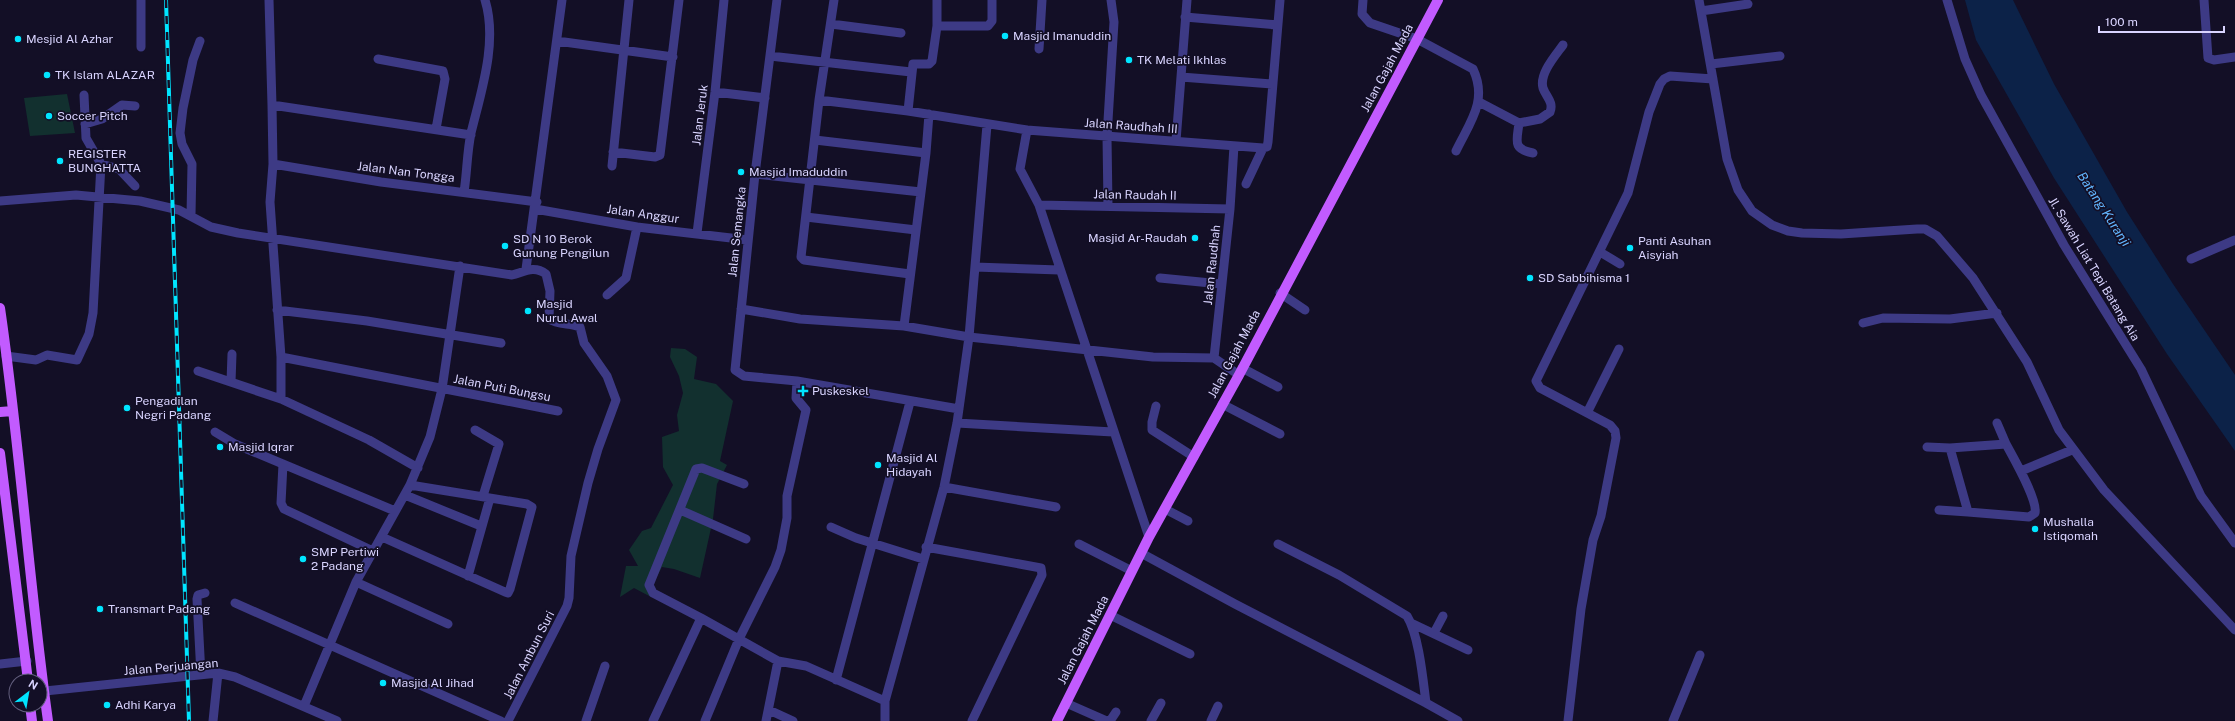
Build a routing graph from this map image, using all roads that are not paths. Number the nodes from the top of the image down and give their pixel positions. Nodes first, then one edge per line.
1 (141, 0) edge
2 (269, 0) edge
3 (485, 0) edge
4 (562, 0) edge
5 (629, 0) edge
6 (679, 0) edge
7 (724, 0) edge
8 (777, 0) edge
9 (834, 0) edge
10 (937, 0) edge
11 (992, 0) edge
12 (1042, 0) edge
13 (1111, 0) edge
14 (1187, 0) edge
15 (1280, 0) edge
16 (1363, 0) edge
17 (1438, 0) edge
18 (1699, 0) edge
19 (1947, 0) edge
20 (2204, 0) edge
21 (1748, 4) dead end
22 (1701, 10) junction
23 (1185, 17) junction
24 (831, 24) junction
25 (937, 26) junction
26 (1277, 26) junction
27 (901, 33) dead end
28 (1417, 39) junction
29 (200, 41) dead end
30 (557, 41) junction
31 (1563, 45) dead end
32 (141, 47) dead end
33 (1039, 49) dead end
34 (624, 52) junction
35 (770, 56) junction
36 (1780, 56) dead end
37 (673, 57) junction
38 (2235, 57) edge
39 (378, 59) dead end
40 (825, 62) junction
41 (1711, 64) junction
42 (911, 72) junction
43 (1181, 77) junction
44 (1713, 79) junction
45 (1272, 84) junction
46 (715, 92) junction
47 (84, 94) dead end
48 (765, 98) junction
49 (819, 100) junction
50 (1479, 102) junction
51 (272, 105) junction
52 (135, 106) dead end
53 (908, 111) junction
54 (930, 114) junction
55 (1519, 123) junction
56 (84, 124) junction
57 (987, 125) junction
58 (436, 129) junction
59 (1027, 130) junction
60 (471, 135) junction
61 (1107, 137) junction
62 (815, 140) junction
63 (1176, 142) junction
64 (1234, 146) junction
65 (1262, 148) junction
66 (1456, 151) dead end
67 (613, 152) junction
68 (926, 153) junction
69 (1533, 153) dead end
70 (101, 164) junction
71 (273, 164) junction
72 (612, 166) dead end
73 (755, 174) junction
74 (810, 181) junction
75 (1246, 184) dead end
76 (135, 186) dead end
77 (464, 192) junction
78 (921, 192) junction
79 (99, 196) junction
80 (0, 201) edge
81 (1039, 205) junction
82 (536, 206) junction
83 (1108, 206) junction
84 (1230, 210) junction
85 (191, 215) junction
86 (806, 217) junction
87 (637, 227) junction
88 (916, 230) junction
89 (697, 234) junction
90 (274, 239) junction
91 (748, 240) junction
92 (2235, 240) edge
93 (1600, 252) junction
94 (2191, 259) dead end
95 (1620, 264) dead end
96 (460, 266) junction
97 (975, 267) junction
98 (526, 268) junction
99 (1059, 270) junction
100 (910, 274) junction
101 (1160, 278) dead end
102 (1221, 284) junction
103 (1280, 294) junction
104 (607, 295) dead end
105 (0, 308) edge
106 (741, 309) junction
107 (277, 310) junction
108 (1305, 310) dead end
109 (1997, 313) junction
110 (1863, 323) dead end
111 (904, 326) junction
112 (451, 334) junction
113 (969, 337) junction
114 (501, 344) dead end
115 (1085, 348) junction
116 (1619, 349) dead end
117 (232, 354) dead end
118 (6, 356) junction
119 (281, 357) junction
120 (1214, 358) junction
121 (198, 371) dead end
122 (1240, 371) junction
123 (797, 381) junction
124 (231, 382) junction
125 (1278, 387) dead end
126 (442, 389) junction
127 (281, 399) junction
128 (910, 402) junction
129 (1222, 404) junction
130 (1156, 406) dead end
131 (959, 409) junction
132 (13, 411) junction
133 (558, 411) dead end
134 (0, 412) edge
135 (1587, 413) junction
136 (957, 423) junction
137 (1997, 423) dead end
138 (474, 430) dead end
139 (215, 432) dead end
140 (1113, 432) junction
141 (1280, 434) dead end
142 (2006, 444) junction
143 (1927, 447) dead end
144 (1950, 448) junction
145 (2072, 450) junction
146 (0, 453) edge
147 (1194, 457) junction
148 (283, 464) junction
149 (418, 468) junction
150 (2021, 471) junction
151 (744, 484) dead end
152 (410, 485) junction
153 (944, 487) junction
154 (405, 495) junction
155 (486, 497) junction
156 (1056, 507) dead end
157 (1165, 509) junction
158 (680, 510) junction
159 (1939, 510) dead end
160 (395, 511) junction
161 (1968, 512) junction
162 (1188, 521) dead end
163 (481, 526) junction
164 (832, 527) dead end
165 (382, 537) junction
166 (1149, 537) junction
167 (746, 539) dead end
168 (2235, 543) edge
169 (873, 544) junction
170 (1079, 544) dead end
171 (1278, 544) dead end
172 (926, 547) junction
173 (373, 551) junction
174 (1141, 553) junction
175 (923, 559) junction
176 (1132, 571) junction
177 (468, 576) junction
178 (356, 582) junction
179 (205, 593) dead end
180 (234, 603) dead end
181 (1110, 615) junction
182 (1443, 616) dead end
183 (701, 618) junction
184 (1411, 623) junction
185 (448, 624) dead end
186 (2235, 630) edge
187 (1434, 633) junction
188 (739, 639) junction
189 (328, 646) junction
190 (1468, 650) dead end
191 (1190, 654) dead end
192 (1700, 655) dead end
193 (27, 661) junction
194 (778, 661) junction
195 (0, 664) edge
196 (605, 666) dead end
197 (28, 673) edge
198 (43, 673) edge
199 (218, 673) junction
200 (201, 675) junction
201 (836, 680) junction
202 (48, 691) edge
203 (885, 701) junction
204 (1066, 703) junction
205 (1161, 703) dead end
206 (1426, 703) junction
207 (304, 706) junction
208 (1218, 706) dead end
209 (769, 710) junction
210 (1116, 712) dead end
211 (212, 721) edge
212 (337, 721) edge
213 (501, 721) edge
214 (508, 721) edge
215 (586, 721) edge
216 (653, 721) edge
217 (704, 721) edge
218 (766, 721) edge
219 (793, 721) edge
220 (885, 721) edge
221 (972, 721) edge
222 (1057, 721) edge
223 (1109, 721) edge
224 (1151, 721) edge
225 (1211, 721) edge
226 (1458, 721) edge
227 (1568, 721) edge
228 (1673, 721) edge

1 - 32 street
2 - 51 street
3 - 60 street
4 - 30 street
5 - 34 street
6 - 37 street
7 - 46 street, Jalan Jeruk
8 - 35 street, Jalan Semangka
9 - 24 street
10 - 25 street
11 - 25 street
12 - 33 street
13 - 61 street
14 - 23 street
15 - 26 street
16 - 28 street
17 - 28 main road, Jalan Gajah Mada
18 - 22 street
19 - 168 street, Jl. Sawah Liat Tepi Batang Aia
20 - 38 street
21 - 22 street
22 - 41 street
23 - 26 street
23 - 43 street
24 - 27 street
24 - 40 street
25 - 42 street
26 - 45 street
28 - 50 street
28 - 103 main road, Jalan Gajah Mada
29 - 85 street
30 - 34 street
30 - 82 street
31 - 55 street
34 - 37 street
34 - 67 street
35 - 40 street
35 - 48 street, Jalan Semangka
36 - 41 street
37 - 67 street
39 - 58 street
40 - 42 street
40 - 49 street
41 - 44 street
42 - 53 street
43 - 45 street
43 - 63 street
44 - 93 street
44 - 109 street
45 - 65 street
46 - 48 street
46 - 89 street, Jalan Jeruk
47 - 56 street
48 - 73 street, Jalan Semangka
49 - 53 street, Jalan Raudhah III
49 - 62 street
50 - 55 street
50 - 66 street
51 - 58 street
51 - 71 street
52 - 56 street
53 - 54 street, Jalan Raudhah III
54 - 57 street, Jalan Raudhah III
54 - 68 street
55 - 69 street
56 - 70 street
57 - 59 street, Jalan Raudhah III
57 - 97 street
58 - 60 street
59 - 61 street, Jalan Raudhah III
59 - 81 street
60 - 77 street
61 - 63 street, Jalan Raudhah III
61 - 83 street
62 - 68 street
62 - 74 street
63 - 64 street, Jalan Raudhah III
64 - 65 street, Jalan Raudhah III
64 - 84 street, Jalan Raudhah
65 - 75 street
67 - 72 street
68 - 78 street
70 - 76 street
70 - 79 street
71 - 77 street, Jalan Nan Tongga
71 - 90 street
73 - 74 street
73 - 91 street, Jalan Semangka
74 - 78 street
74 - 86 street
77 - 82 street, Jalan Nan Tongga
78 - 88 street
79 - 80 street
79 - 85 street
79 - 118 street
81 - 83 street, Jalan Raudah II
81 - 99 street
82 - 87 street, Jalan Anggur
82 - 98 street
83 - 84 street, Jalan Raudah II
84 - 102 street, Jalan Raudhah
85 - 90 street
86 - 88 street
86 - 100 street
87 - 89 street, Jalan Anggur
87 - 104 street
88 - 100 street
89 - 91 street, Jalan Anggur
90 - 96 street
90 - 107 street
91 - 106 street, Jalan Semangka
92 - 94 street
93 - 95 street
93 - 135 street
96 - 98 street
96 - 112 street
97 - 99 street
97 - 113 street
98 - 214 street, Jalan Ambun Suri
99 - 115 street
100 - 111 street
101 - 102 street
102 - 120 street, Jalan Raudhah
103 - 108 street
103 - 122 main road, Jalan Gajah Mada
105 - 118 main road
106 - 111 street
106 - 123 street, Jalan Semangka
107 - 112 street
107 - 119 street
109 - 110 street
109 - 145 street
111 - 113 street
112 - 114 street
112 - 126 street
113 - 115 street
113 - 131 street
115 - 120 street
115 - 140 street
116 - 135 street
117 - 124 street
118 - 132 main road
119 - 126 street, Jalan Puti Bungsu
119 - 127 street
120 - 122 street
121 - 124 street
122 - 125 street
122 - 129 main road, Jalan Gajah Mada
123 - 128 street
123 - 188 street
124 - 127 street
126 - 133 street, Jalan Puti Bungsu
126 - 149 street
127 - 149 street
128 - 131 street
128 - 169 street
129 - 141 street
129 - 147 main road, Jalan Gajah Mada
130 - 147 street
131 - 136 street
132 - 134 main road
132 - 198 main road
135 - 227 street
136 - 140 street
136 - 153 street
137 - 142 street
138 - 155 street
139 - 148 street
140 - 166 street
142 - 144 street
142 - 150 street
143 - 144 street
144 - 161 street
145 - 150 street
145 - 186 street
146 - 193 main road
147 - 157 main road, Jalan Gajah Mada
148 - 160 street
148 - 173 street
149 - 152 street
150 - 161 street
151 - 158 street
152 - 154 street
152 - 155 street
153 - 156 street
153 - 172 street
154 - 160 street
154 - 163 street
155 - 163 street
155 - 177 street
157 - 162 street
157 - 166 main road, Jalan Gajah Mada
158 - 167 street
158 - 183 street
159 - 161 street
160 - 165 street
163 - 177 street
164 - 169 street
165 - 173 street
165 - 177 street
166 - 174 main road, Jalan Gajah Mada
169 - 175 street
169 - 201 street
170 - 176 street
171 - 184 street
172 - 175 street
172 - 221 street
173 - 178 street
174 - 176 main road, Jalan Gajah Mada
174 - 206 street
175 - 203 street
176 - 181 main road, Jalan Gajah Mada
178 - 185 street
178 - 189 street
179 - 200 street
180 - 189 street
181 - 191 street
181 - 204 main road, Jalan Gajah Mada
182 - 187 street
183 - 188 street
183 - 216 street
184 - 187 street
184 - 206 street
187 - 190 street
188 - 194 street
188 - 217 street
189 - 207 street
189 - 213 street
192 - 228 street
193 - 195 street
193 - 197 main road
194 - 201 street
194 - 209 street
196 - 215 street
199 - 200 street, Jalan Perjuangan
199 - 207 street, Jalan Perjuangan
199 - 211 street
200 - 202 street, Jalan Perjuangan
201 - 203 street
203 - 220 street
204 - 222 main road, Jalan Gajah Mada
204 - 223 street
205 - 224 street
206 - 226 street
207 - 212 street, Jalan Perjuangan
208 - 225 street
209 - 218 street
209 - 219 street
210 - 223 street

